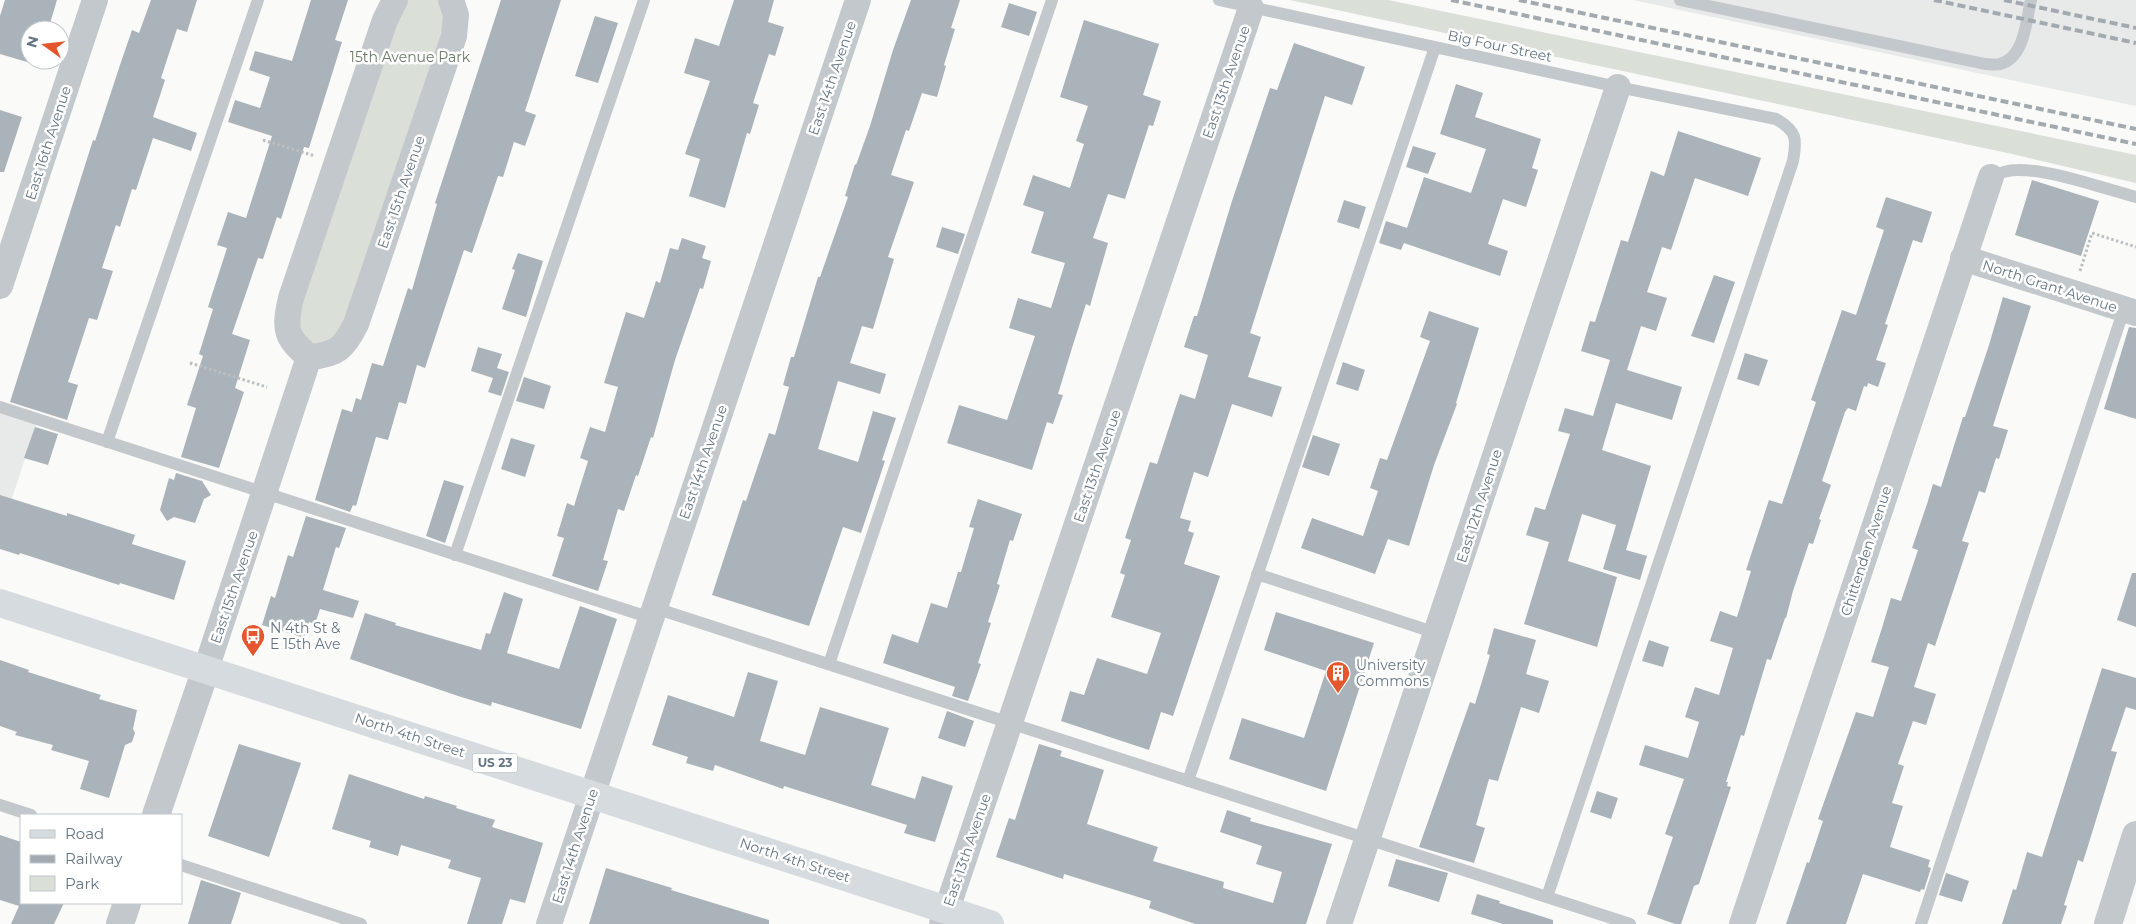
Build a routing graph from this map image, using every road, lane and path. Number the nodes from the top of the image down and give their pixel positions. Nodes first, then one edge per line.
1 (95, 0) edge
2 (258, 0) edge
3 (395, 0) edge
4 (451, 0) edge
5 (644, 0) edge
6 (858, 0) edge
7 (1052, 0) edge
8 (1219, 0) edge
9 (1680, 0) edge
10 (2032, 0) edge
11 (1251, 8) junction
12 (1435, 47) junction
13 (1618, 87) junction
14 (263, 140) dead end
15 (319, 158) dead end
16 (1991, 177) joint
17 (2136, 197) edge
18 (2136, 247) edge
19 (1963, 258) junction
20 (2080, 272) dead end
21 (0, 286) edge
22 (2130, 311) edge
23 (309, 358) junction
24 (190, 363) dead end
25 (267, 388) dead end
26 (0, 407) edge
27 (106, 442) junction
28 (265, 493) junction
29 (455, 555) junction
30 (1257, 574) junction
31 (0, 602) edge
32 (653, 613) junction
33 (1436, 633) junction
34 (829, 664) junction
35 (206, 669) junction
36 (1010, 723) junction
37 (1188, 781) junction
38 (592, 794) junction
39 (0, 805) edge
40 (28, 814) edge
41 (156, 814) edge
42 (2136, 835) edge
43 (1368, 839) junction
44 (182, 865) edge
45 (1547, 897) junction
46 (127, 904) edge
47 (944, 917) edge
48 (336, 920) edge
49 (120, 924) edge
50 (361, 924) edge
51 (549, 924) edge
52 (990, 924) edge
53 (1339, 924) edge
54 (1630, 924) edge
55 (1742, 924) edge
56 (1921, 924) edge
57 (2108, 924) edge

1 - 21 street, East 16th Avenue
2 - 27 lane
3 - 23 street
4 - 23 street, East 15th Avenue
5 - 29 lane
6 - 32 street, East 14th Avenue
7 - 34 lane
8 - 11 lane, Big Four Street
9 - 10 lane
11 - 12 lane, Big Four Street
11 - 36 street, East 13th Avenue
12 - 13 lane, Big Four Street
12 - 30 lane
13 - 33 street, East 12th Avenue
13 - 45 lane, Big Four Street
14 - 15 path
16 - 17 lane
16 - 19 street, Chittenden Avenue
18 - 20 path
19 - 22 street, North Grant Avenue
19 - 55 street, Chittenden Avenue
22 - 56 lane
23 - 28 street, East 15th Avenue
24 - 25 path
26 - 27 lane
27 - 28 lane
28 - 29 lane
28 - 35 street, East 15th Avenue
29 - 32 lane
30 - 33 lane
30 - 37 lane
31 - 35 main road, North 4th Street / US 23
32 - 34 lane
32 - 38 street, East 14th Avenue
33 - 43 street, East 12th Avenue
34 - 36 lane
35 - 38 main road, North 4th Street / US 23
35 - 41 street, East 15th Avenue
36 - 37 lane
36 - 47 street, East 13th Avenue
37 - 43 lane
38 - 47 main road, North 4th Street / US 23
38 - 51 street, East 14th Avenue
39 - 40 lane
42 - 57 street
43 - 45 lane
43 - 53 street, East 12th Avenue
44 - 48 lane
45 - 54 lane
46 - 49 street
47 - 52 main road, North 4th Street / US 23
48 - 50 lane

